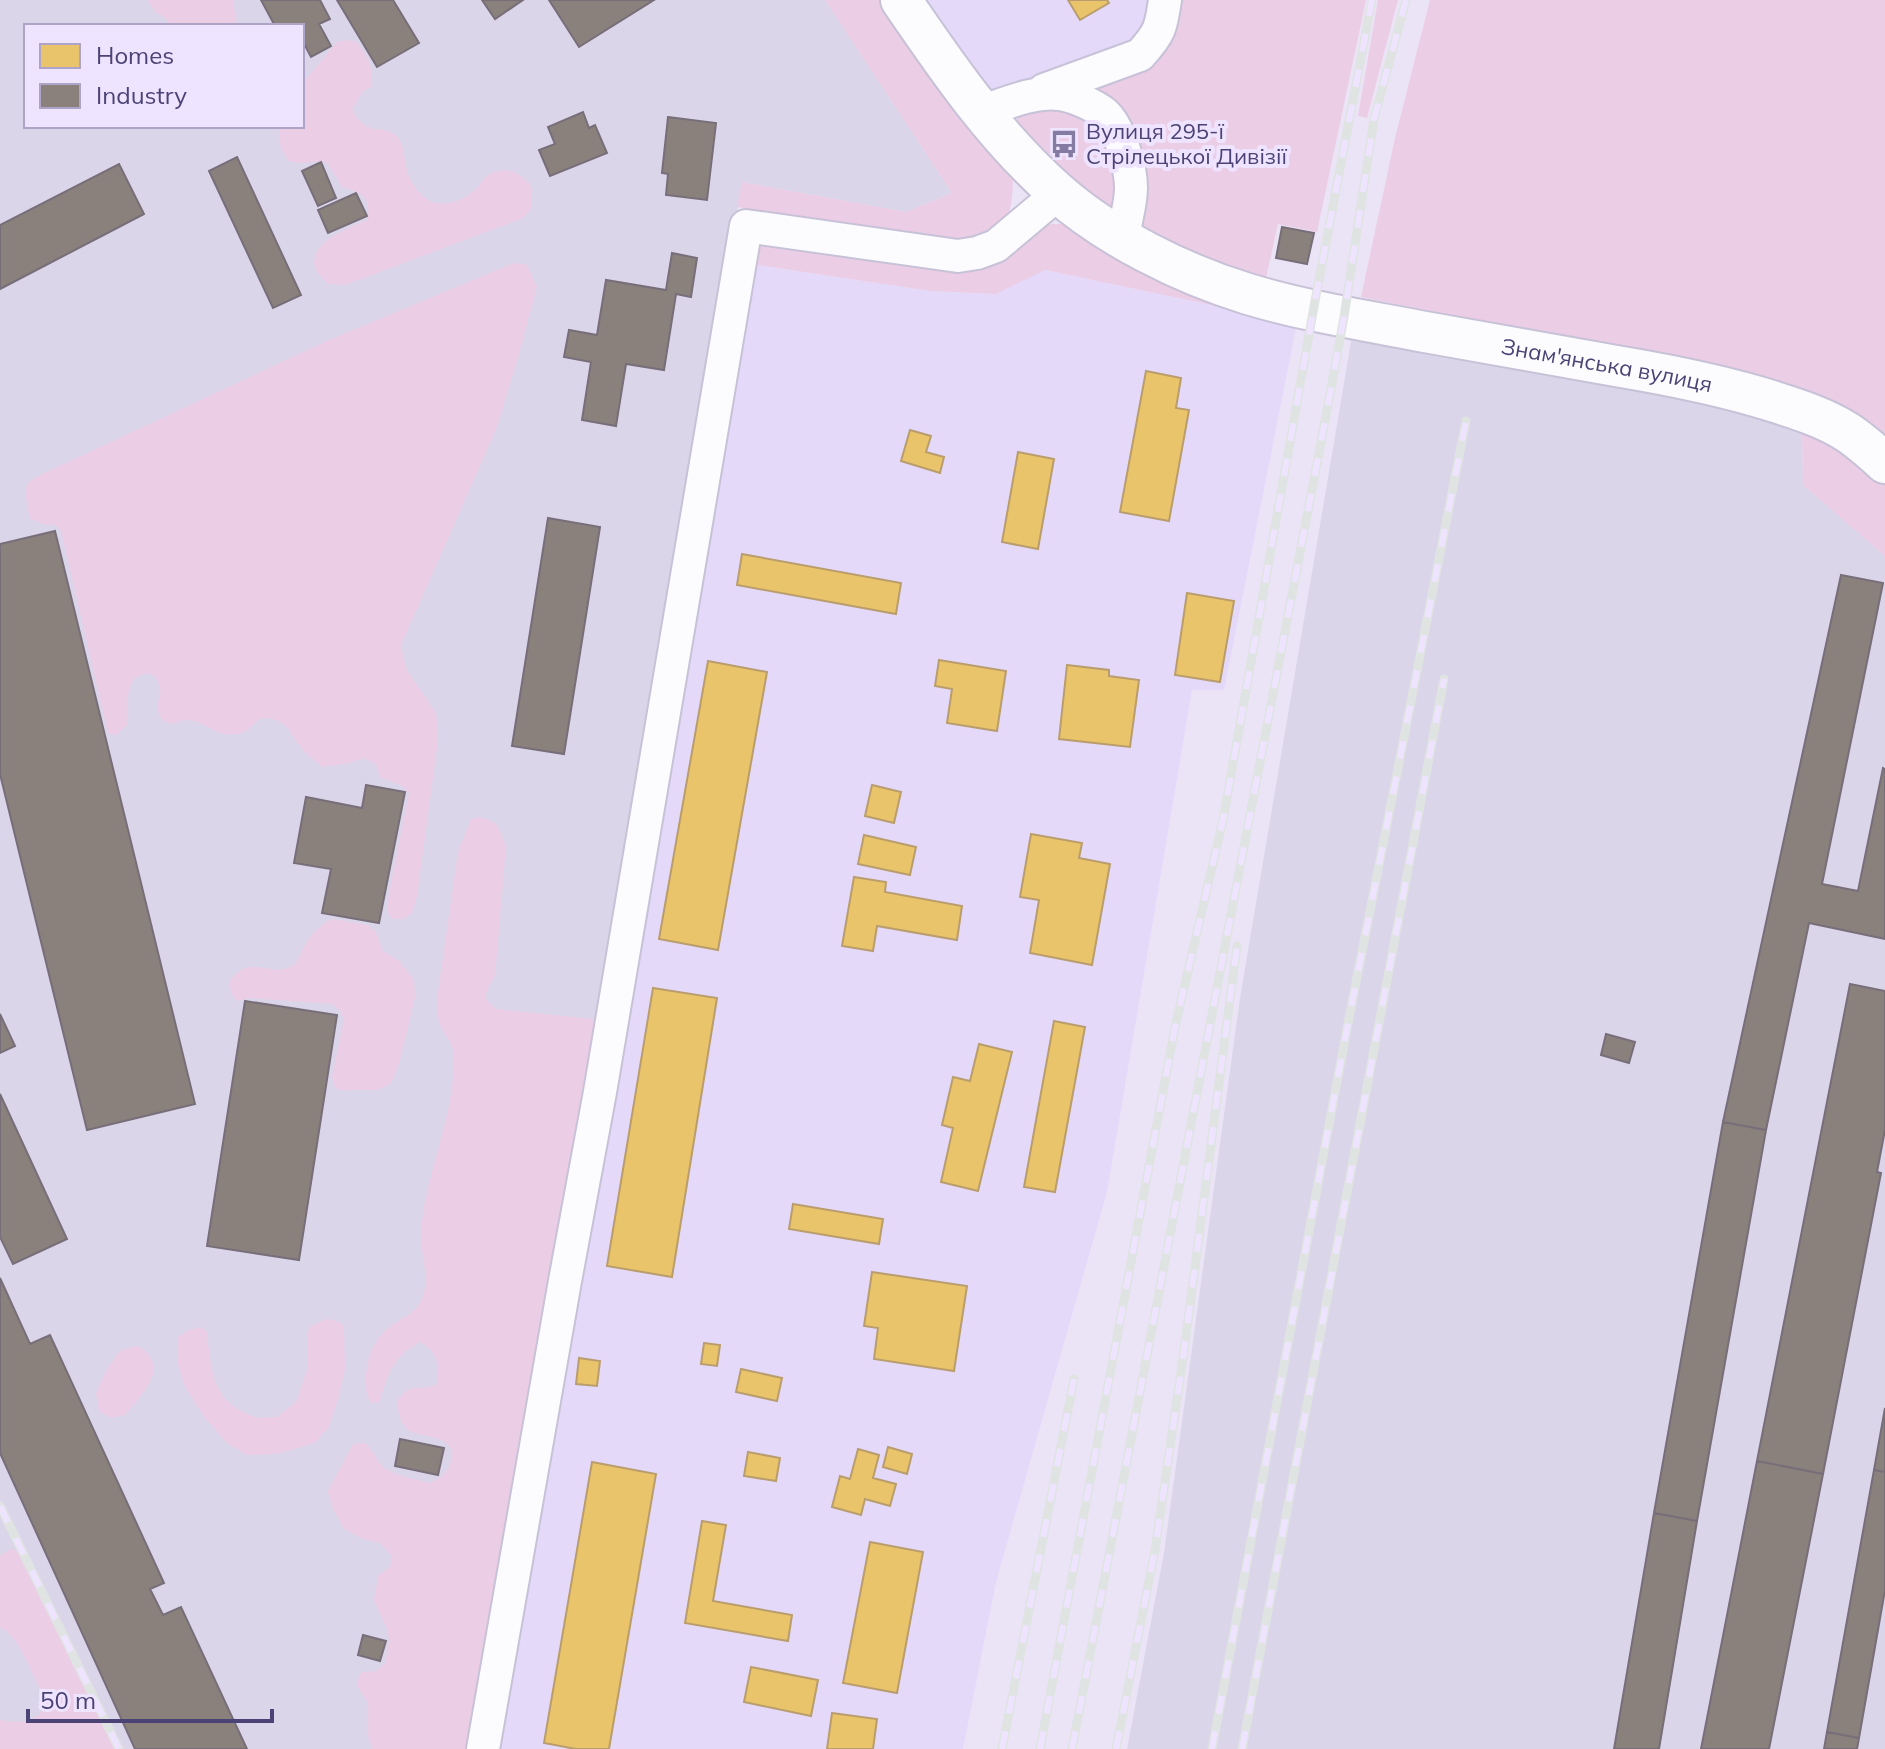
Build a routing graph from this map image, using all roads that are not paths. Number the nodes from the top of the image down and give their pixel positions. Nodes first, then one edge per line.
1 (901, 0) edge
2 (1165, 0) edge
3 (1026, 96) junction
4 (980, 112) junction
5 (1059, 193) junction
6 (1123, 238) junction
7 (1885, 463) edge
8 (483, 1749) edge

1 - 4 street, Знам'янська вулиця
2 - 3 street
3 - 4 street
3 - 6 street
4 - 5 street, Знам'янська вулиця
5 - 6 street, Знам'янська вулиця
5 - 8 street
6 - 7 street, Знам'янська вулиця

